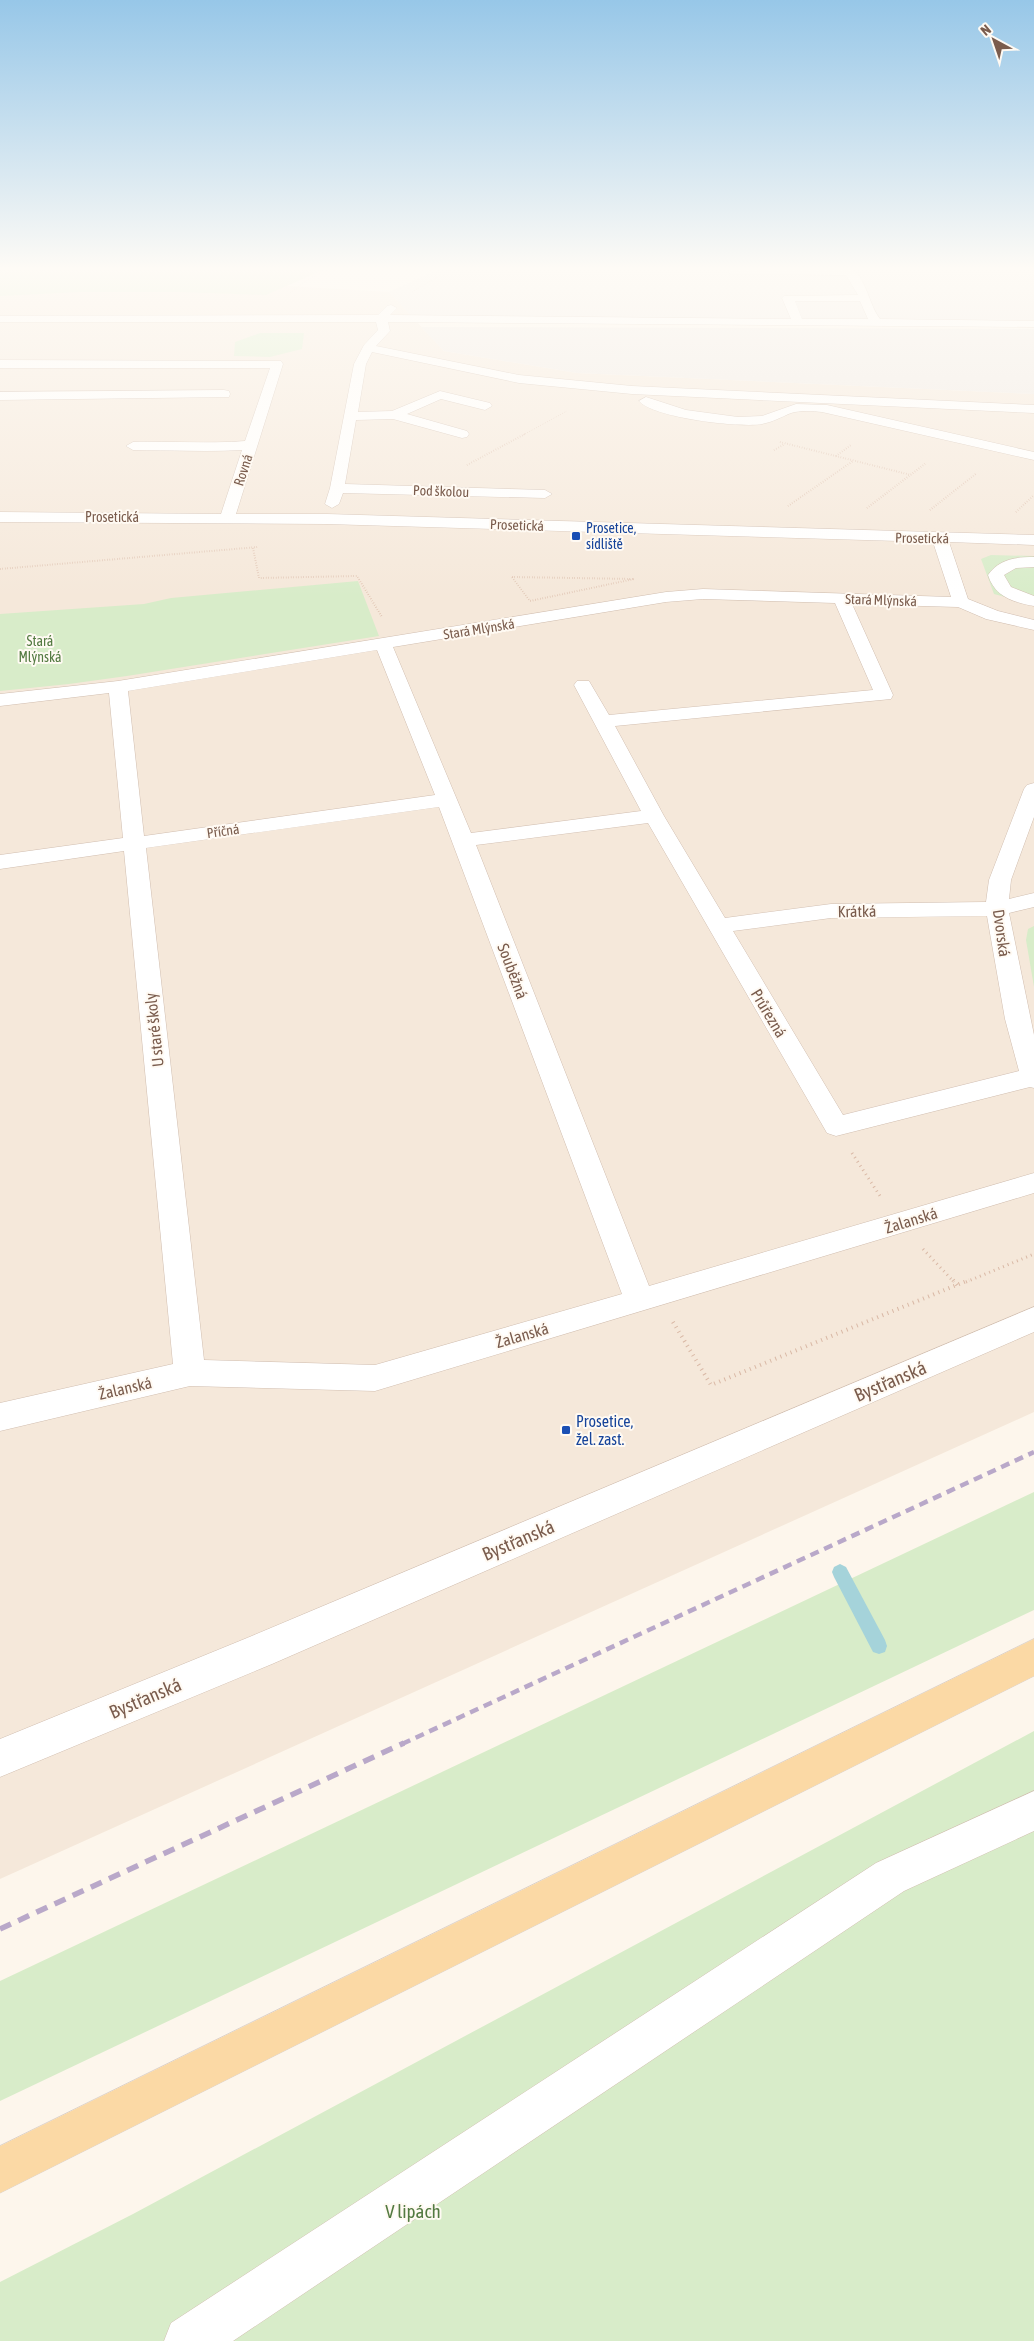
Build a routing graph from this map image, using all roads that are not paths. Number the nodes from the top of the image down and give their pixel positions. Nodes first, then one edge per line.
1 (272, 378) edge
2 (357, 378) edge
3 (515, 378) edge
4 (632, 390) junction
5 (224, 394) dead end
6 (0, 396) edge
7 (485, 406) dead end
8 (1034, 409) edge
9 (394, 415) junction
10 (350, 416) junction
11 (462, 434) dead end
12 (251, 445) junction
13 (133, 446) dead end
14 (1034, 456) edge
15 (337, 488) junction
16 (545, 494) dead end
17 (0, 517) edge
18 (227, 518) junction
19 (327, 520) junction
20 (936, 539) junction
21 (1034, 540) edge
22 (1034, 562) edge
23 (842, 599) junction
24 (1031, 600) edge
25 (961, 602) junction
26 (1034, 625) edge
27 (384, 643) junction
28 (583, 685) dead end
29 (118, 687) junction
30 (0, 700) edge
31 (604, 721) junction
32 (1034, 789) edge
33 (446, 800) junction
34 (654, 816) junction
35 (463, 840) junction
36 (135, 843) junction
37 (0, 862) edge
38 (1034, 900) edge
39 (997, 909) junction
40 (718, 926) junction
41 (1033, 1078) edge
42 (1034, 1183) edge
43 (648, 1299) junction
44 (1034, 1319) edge
45 (190, 1373) junction
46 (0, 1417) edge
47 (1034, 1657) edge
48 (0, 1758) edge
49 (1034, 1811) edge
50 (0, 2170) edge
51 (189, 2341) edge

1 - 12 street, Rovná
2 - 10 street
3 - 4 street
4 - 8 street
4 - 14 street
5 - 6 street
7 - 9 street
9 - 10 street
9 - 11 street
10 - 15 street
12 - 13 street
12 - 18 street, Rovná
15 - 16 street, Pod školou
15 - 19 street
17 - 18 street, Prosetická
18 - 19 street, Prosetická
19 - 20 street, Prosetická
20 - 21 street, Prosetická
20 - 25 street
22 - 24 street
23 - 25 street, Stará Mlýnská
23 - 27 street, Stará Mlýnská
23 - 31 street
25 - 26 street
27 - 29 street, Stará Mlýnská
27 - 33 street, Souběžná
28 - 31 street, Průřezná
29 - 30 street, Stará Mlýnská
29 - 36 street, U staré školy
31 - 34 street, Průřezná
32 - 39 street, Dvorská
33 - 35 street, Souběžná
33 - 36 street, Příčná
34 - 35 street
34 - 40 street, Průřezná
35 - 43 street, Souběžná
36 - 37 street, Příčná
36 - 45 street, U staré školy
38 - 39 street, Krátká
39 - 40 street, Krátká
39 - 41 street, Dvorská
40 - 41 street, Průřezná
42 - 43 street, Žalanská
43 - 45 street, Žalanská
44 - 48 street, Bystřanská
45 - 46 street, Žalanská
47 - 50 main road
49 - 51 street

